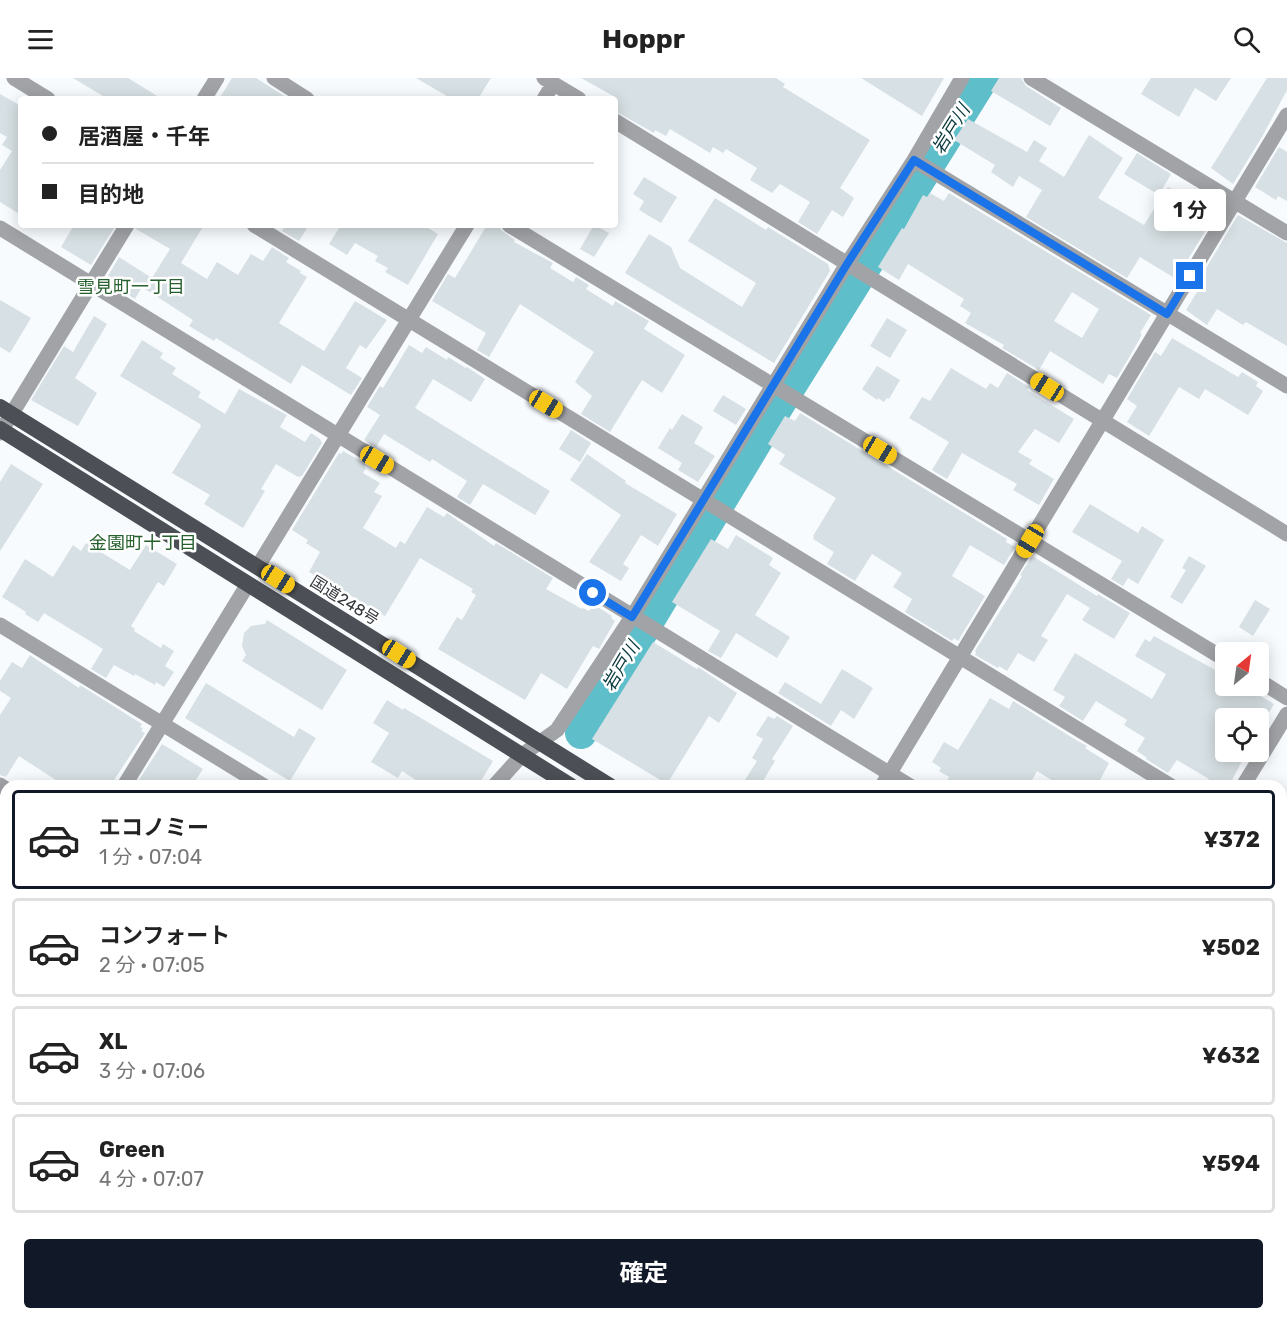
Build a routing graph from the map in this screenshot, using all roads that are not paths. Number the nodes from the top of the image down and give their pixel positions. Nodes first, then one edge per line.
1 (14, 78) edge
2 (217, 78) edge
3 (274, 78) edge
4 (962, 78) edge
5 (1031, 78) edge
6 (549, 81) edge
7 (43, 96) edge
8 (206, 96) edge
9 (302, 96) edge
10 (545, 96) edge
11 (574, 96) edge
12 (1287, 115) edge
13 (618, 123) edge
14 (914, 161) junction
15 (1235, 201) junction
16 (0, 228) edge
17 (125, 228) edge
18 (259, 228) edge
19 (465, 228) edge
20 (514, 228) edge
21 (1287, 233) edge
22 (848, 264) junction
23 (91, 284) junction
24 (1167, 314) junction
25 (409, 320) junction
26 (1287, 386) edge
27 (775, 387) junction
28 (6, 410) edge
29 (1102, 421) junction
30 (1, 431) edge
31 (338, 436) junction
32 (704, 501) junction
33 (1287, 534) edge
34 (1030, 541) junction
35 (258, 566) junction
36 (248, 584) junction
37 (633, 617) junction
38 (0, 625) edge
39 (1215, 653) edge
40 (960, 657) junction
41 (1269, 687) edge
42 (1287, 698) edge
43 (1287, 714) edge
44 (162, 723) junction
45 (540, 742) junction
46 (522, 755) junction
47 (128, 780) edge
48 (254, 780) edge
49 (499, 780) edge
50 (562, 780) edge
51 (600, 780) edge
52 (886, 780) edge
53 (1161, 780) edge
54 (1247, 780) edge

1 - 7 street
2 - 8 street
3 - 9 street
4 - 14 street
5 - 15 street
6 - 10 street
6 - 11 street
12 - 15 street
13 - 22 street
14 - 22 street
14 - 24 street
15 - 21 street
15 - 24 street
16 - 23 street
17 - 23 street
18 - 25 street
19 - 25 street
20 - 27 street
22 - 27 street
22 - 29 street
23 - 28 street
23 - 31 street
24 - 26 street
24 - 29 street
25 - 31 street
25 - 32 street
27 - 32 street
27 - 34 street
28 - 30 street
28 - 35 highway, 国道248号
29 - 33 street
29 - 34 street
30 - 36 highway
31 - 35 street
31 - 37 street
32 - 37 street
32 - 40 street
34 - 39 street
34 - 40 street
35 - 45 highway, 国道248号
36 - 44 street
36 - 46 highway
37 - 45 street
37 - 52 street
38 - 44 street
40 - 52 street
40 - 53 street
41 - 42 street
43 - 54 street
44 - 47 street
44 - 48 street
45 - 46 street
45 - 51 highway, 国道248号
46 - 49 street
46 - 50 highway

